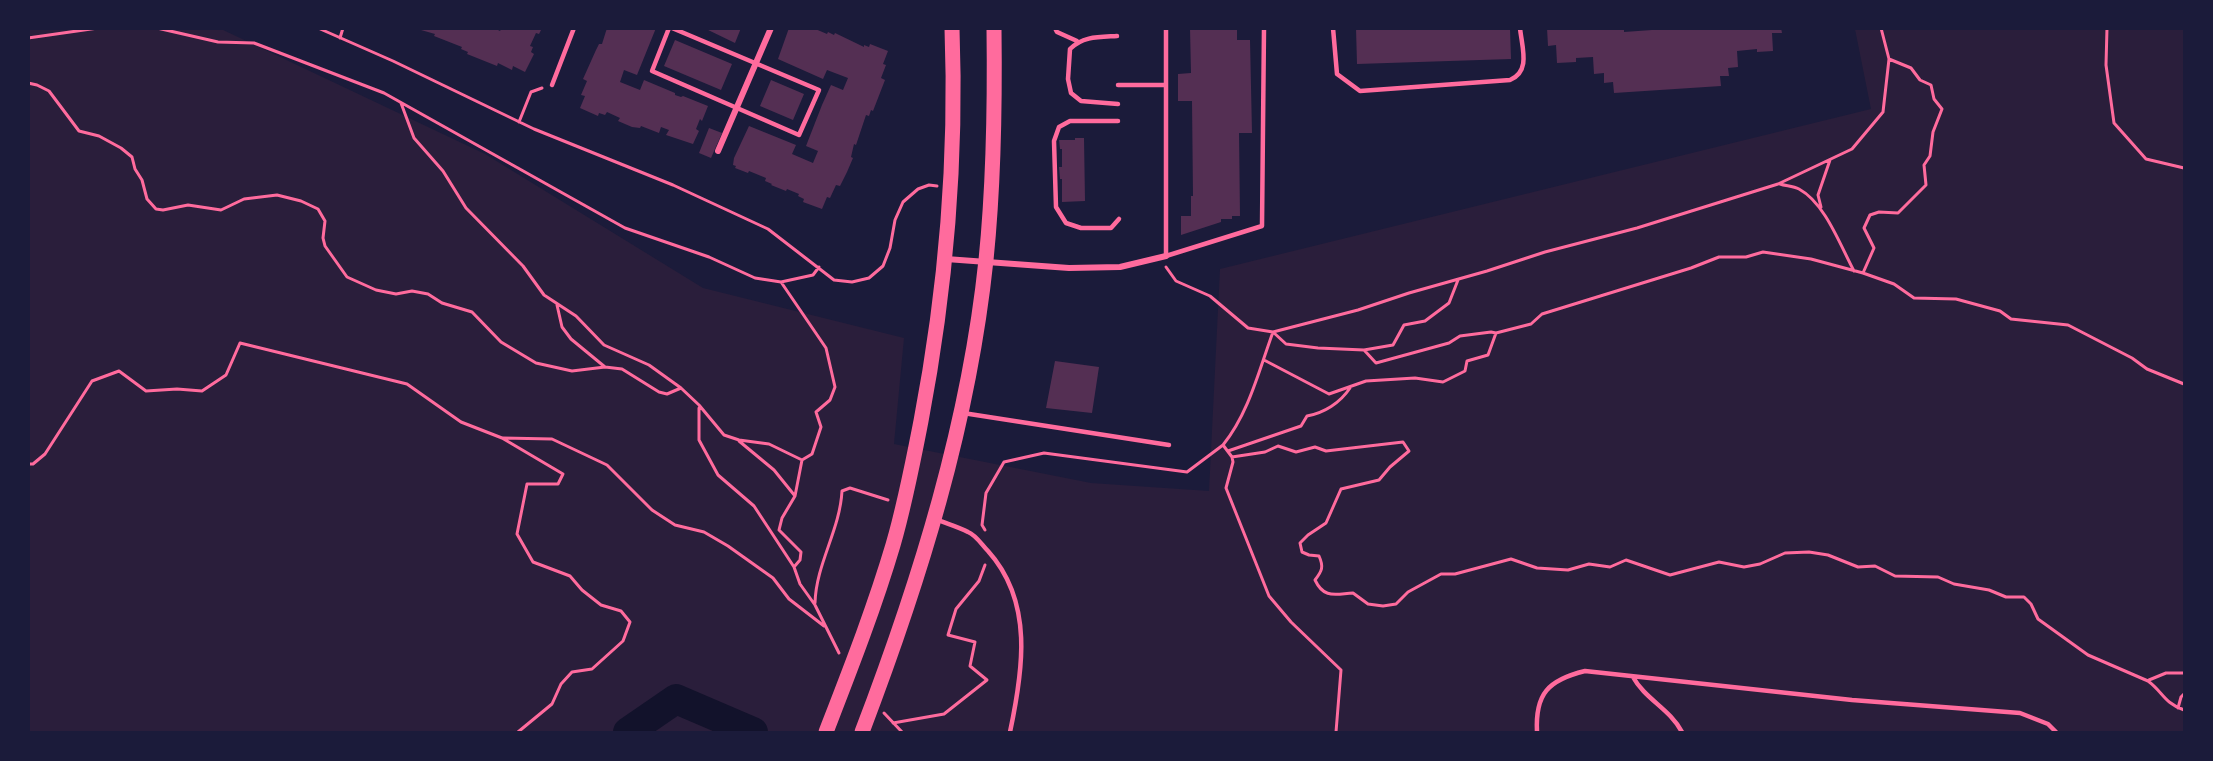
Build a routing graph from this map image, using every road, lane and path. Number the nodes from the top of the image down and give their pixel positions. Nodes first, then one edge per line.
1 (98, 28) edge
2 (157, 28) edge
3 (318, 28) edge
4 (343, 28) edge
5 (574, 28) edge
6 (670, 28) edge
7 (771, 28) edge
8 (952, 28) edge
9 (994, 28) edge
10 (1055, 28) edge
11 (1166, 28) edge
12 (1264, 28) edge
13 (1333, 28) edge
14 (1520, 28) edge
15 (1881, 28) edge
16 (2107, 28) edge
17 (1117, 36) dead end
18 (28, 38) edge
19 (340, 38) junction
20 (1077, 41) junction
21 (1889, 59) junction
22 (756, 63) junction
23 (28, 83) edge
24 (552, 85) joint
25 (1118, 85) dead end
26 (1166, 85) junction
27 (400, 102) junction
28 (1118, 104) dead end
29 (737, 107) junction
30 (1118, 121) dead end
31 (519, 122) junction
32 (718, 151) dead end
33 (1830, 160) junction
34 (2184, 168) edge
35 (1778, 184) junction
36 (952, 186) junction
37 (1821, 209) junction
38 (1119, 219) dead end
39 (1162, 257) junction
40 (945, 259) junction
41 (986, 261) junction
42 (819, 267) junction
43 (1854, 272) junction
44 (1863, 273) junction
45 (1458, 280) junction
46 (781, 282) junction
47 (557, 303) junction
48 (1273, 332) junction
49 (1496, 333) junction
50 (1364, 350) junction
51 (1264, 360) junction
52 (606, 367) junction
53 (2184, 384) edge
54 (1351, 387) junction
55 (681, 388) junction
56 (699, 405) junction
57 (960, 413) junction
58 (502, 438) junction
59 (739, 440) junction
60 (1169, 445) dead end
61 (1223, 445) junction
62 (1228, 451) junction
63 (1232, 457) junction
64 (802, 460) junction
65 (28, 464) edge
66 (795, 496) junction
67 (903, 504) junction
68 (935, 519) junction
69 (989, 552) junction
70 (794, 567) junction
71 (815, 605) junction
72 (826, 627) junction
73 (844, 661) dead end
74 (2184, 673) edge
75 (1632, 676) junction
76 (2148, 681) junction
77 (2184, 694) edge
78 (877, 706) dead end
79 (2178, 708) junction
80 (2184, 710) edge
81 (893, 723) junction
82 (518, 732) edge
83 (826, 732) edge
84 (862, 732) edge
85 (902, 732) edge
86 (1010, 732) edge
87 (1336, 732) edge
88 (1537, 732) edge
89 (1682, 732) edge
90 (2056, 732) edge

1 - 18 path
2 - 27 path
3 - 19 path
4 - 19 path
5 - 24 lane
6 - 22 lane
6 - 29 lane
7 - 22 street
8 - 36 main road
9 - 41 main road
10 - 20 lane
11 - 26 lane
12 - 39 lane
13 - 14 lane
15 - 21 path
16 - 34 path
17 - 20 lane
19 - 31 path
20 - 28 lane
21 - 33 path
21 - 44 path
22 - 29 street
22 - 29 lane
23 - 52 path
24 - 31 path
25 - 26 lane
26 - 39 lane
27 - 46 path
27 - 47 path
29 - 32 street
30 - 38 lane
31 - 42 path
33 - 35 path
33 - 37 path
35 - 37 path
35 - 45 path
36 - 40 main road
36 - 42 path
37 - 43 path
39 - 41 street
39 - 48 path
40 - 41 street
40 - 67 main road
41 - 57 main road
42 - 46 path
43 - 44 path
43 - 49 path
44 - 53 path
45 - 48 path
45 - 50 path
46 - 64 path
47 - 52 path
47 - 55 path
48 - 50 path
48 - 51 path
49 - 50 path
49 - 54 path
51 - 54 path
51 - 61 path
52 - 55 path
54 - 62 path
55 - 56 path
56 - 59 path
56 - 70 path
57 - 60 lane
57 - 68 main road
58 - 65 path
58 - 72 path
58 - 82 path
59 - 64 path
59 - 66 path
61 - 62 path
61 - 69 path
62 - 63 path
63 - 76 path
63 - 87 path
64 - 66 path
66 - 70 path
67 - 71 path
67 - 83 main road
68 - 69 lane
68 - 84 main road
69 - 81 path
69 - 86 lane
70 - 71 path
71 - 72 path
72 - 73 path
74 - 76 path
75 - 88 lane
75 - 89 lane
75 - 90 lane
76 - 79 path
77 - 79 path
78 - 81 path
79 - 80 path
81 - 85 path

